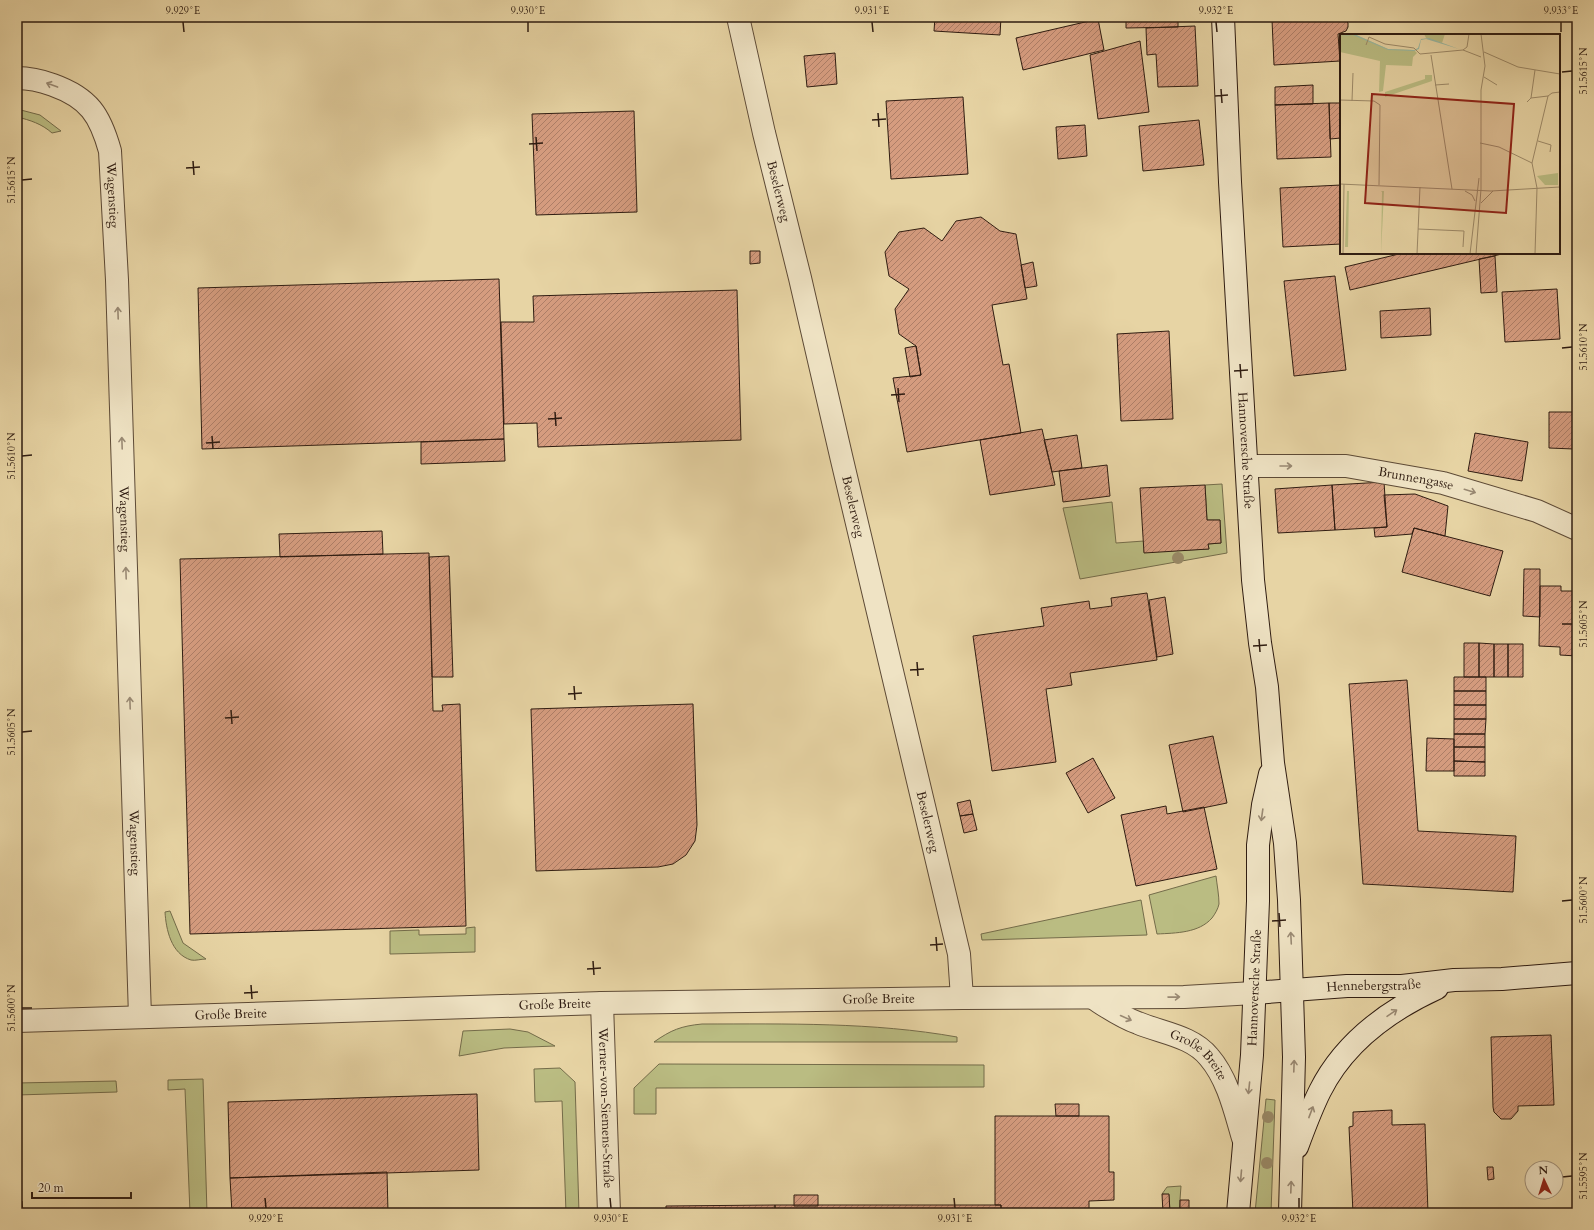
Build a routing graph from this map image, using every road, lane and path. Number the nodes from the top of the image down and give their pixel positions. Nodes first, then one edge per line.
1 (738, 17) edge
2 (1223, 17) edge
3 (17, 78) edge
4 (1247, 466) junction
5 (1577, 528) edge
6 (1273, 763) junction
7 (1577, 973) edge
8 (1454, 980) junction
9 (1293, 984) junction
10 (1254, 986) junction
11 (962, 998) junction
12 (1093, 998) junction
13 (602, 1003) junction
14 (140, 1017) junction
15 (17, 1021) edge
16 (1244, 1138) junction
17 (1292, 1161) junction
18 (609, 1213) edge
19 (1238, 1213) edge
20 (1290, 1213) edge

1 - 11 street, Beselerweg
2 - 4 street, Hannoversche Straße
14 -> 3 street, Wagenstieg
4 -> 5 street, Brunnengasse
4 - 6 street, Hannoversche Straße
9 -> 6 street, Hannoversche Straße
6 -> 10 street, Hannoversche Straße
7 - 8 street, Hennebergstraße
8 - 9 street, Hennebergstraße
17 -> 8 street
9 - 10 street, Große Breite
17 -> 9 street, Hannoversche Straße
10 - 12 street, Große Breite
10 -> 16 street, Hannoversche Straße
11 - 12 street, Große Breite
11 - 13 street, Große Breite
12 -> 16 street, Große Breite
13 - 14 street, Große Breite
13 - 18 street, Werner-von-Siemens-Straße
14 - 15 street, Große Breite
16 -> 19 street, Hannoversche Straße
20 -> 17 street, Hannoversche Straße

